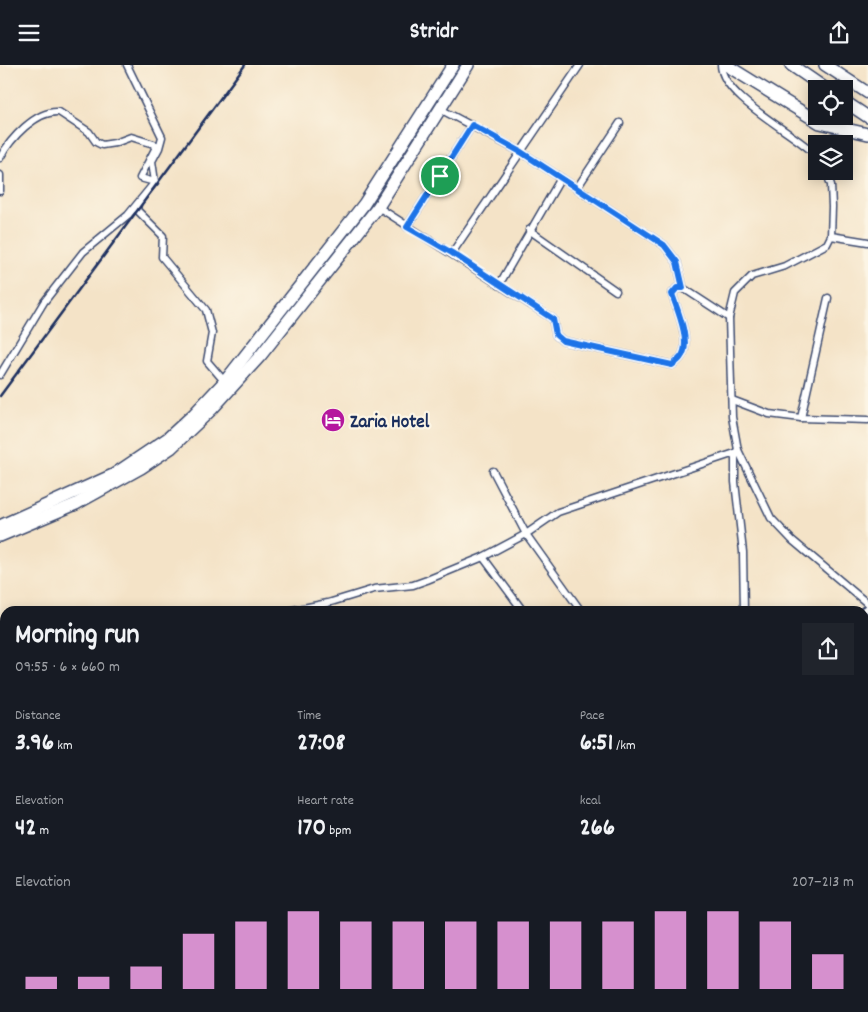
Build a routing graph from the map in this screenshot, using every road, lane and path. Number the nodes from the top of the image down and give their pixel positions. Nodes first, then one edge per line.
1 (127, 65) edge
2 (454, 65) edge
3 (468, 65) edge
4 (580, 65) edge
5 (721, 65) edge
6 (726, 65) edge
7 (791, 65) edge
8 (825, 65) edge
9 (813, 80) edge
10 (868, 93) edge
11 (853, 107) edge
12 (440, 109) junction
13 (868, 117) edge
14 (620, 123) dead end
15 (472, 125) junction
16 (868, 134) edge
17 (808, 149) edge
18 (521, 152) junction
19 (0, 158) edge
20 (0, 175) edge
21 (561, 178) junction
22 (829, 180) edge
23 (155, 182) junction
24 (577, 188) junction
25 (0, 191) edge
26 (138, 204) junction
27 (378, 207) junction
28 (407, 227) junction
29 (529, 230) junction
30 (831, 236) junction
31 (868, 241) edge
32 (452, 253) junction
33 (499, 285) junction
34 (683, 288) junction
35 (616, 291) dead end
36 (828, 298) dead end
37 (729, 318) junction
38 (0, 375) edge
39 (225, 382) junction
40 (732, 400) junction
41 (801, 419) junction
42 (868, 420) edge
43 (737, 452) junction
44 (493, 471) dead end
45 (0, 526) edge
46 (526, 534) junction
47 (0, 536) edge
48 (483, 557) junction
49 (868, 605) edge
50 (314, 606) edge
51 (520, 606) edge
52 (577, 606) edge
53 (744, 606) edge

1 - 23 street
2 - 39 highway
3 - 12 highway
4 - 18 street
5 - 17 street
6 - 16 highway
7 - 9 highway
8 - 10 highway
11 - 13 highway
12 - 15 street
12 - 27 highway
14 - 24 street
15 - 18 street
15 - 28 street
18 - 21 street
18 - 32 street
19 - 23 street
20 - 25 street
21 - 24 street
21 - 29 street
22 - 30 street
23 - 26 street
24 - 34 street
26 - 38 street
26 - 39 street
27 - 28 street
27 - 47 highway
28 - 32 street
29 - 33 street
29 - 35 street
30 - 31 street
30 - 37 street
32 - 33 street
33 - 34 street
34 - 37 street
36 - 41 street
37 - 40 street
39 - 45 highway
40 - 41 street
40 - 43 street
41 - 42 street
43 - 46 street
43 - 49 street
43 - 53 street
44 - 46 street
46 - 48 street
46 - 52 street
48 - 50 street
48 - 51 street

